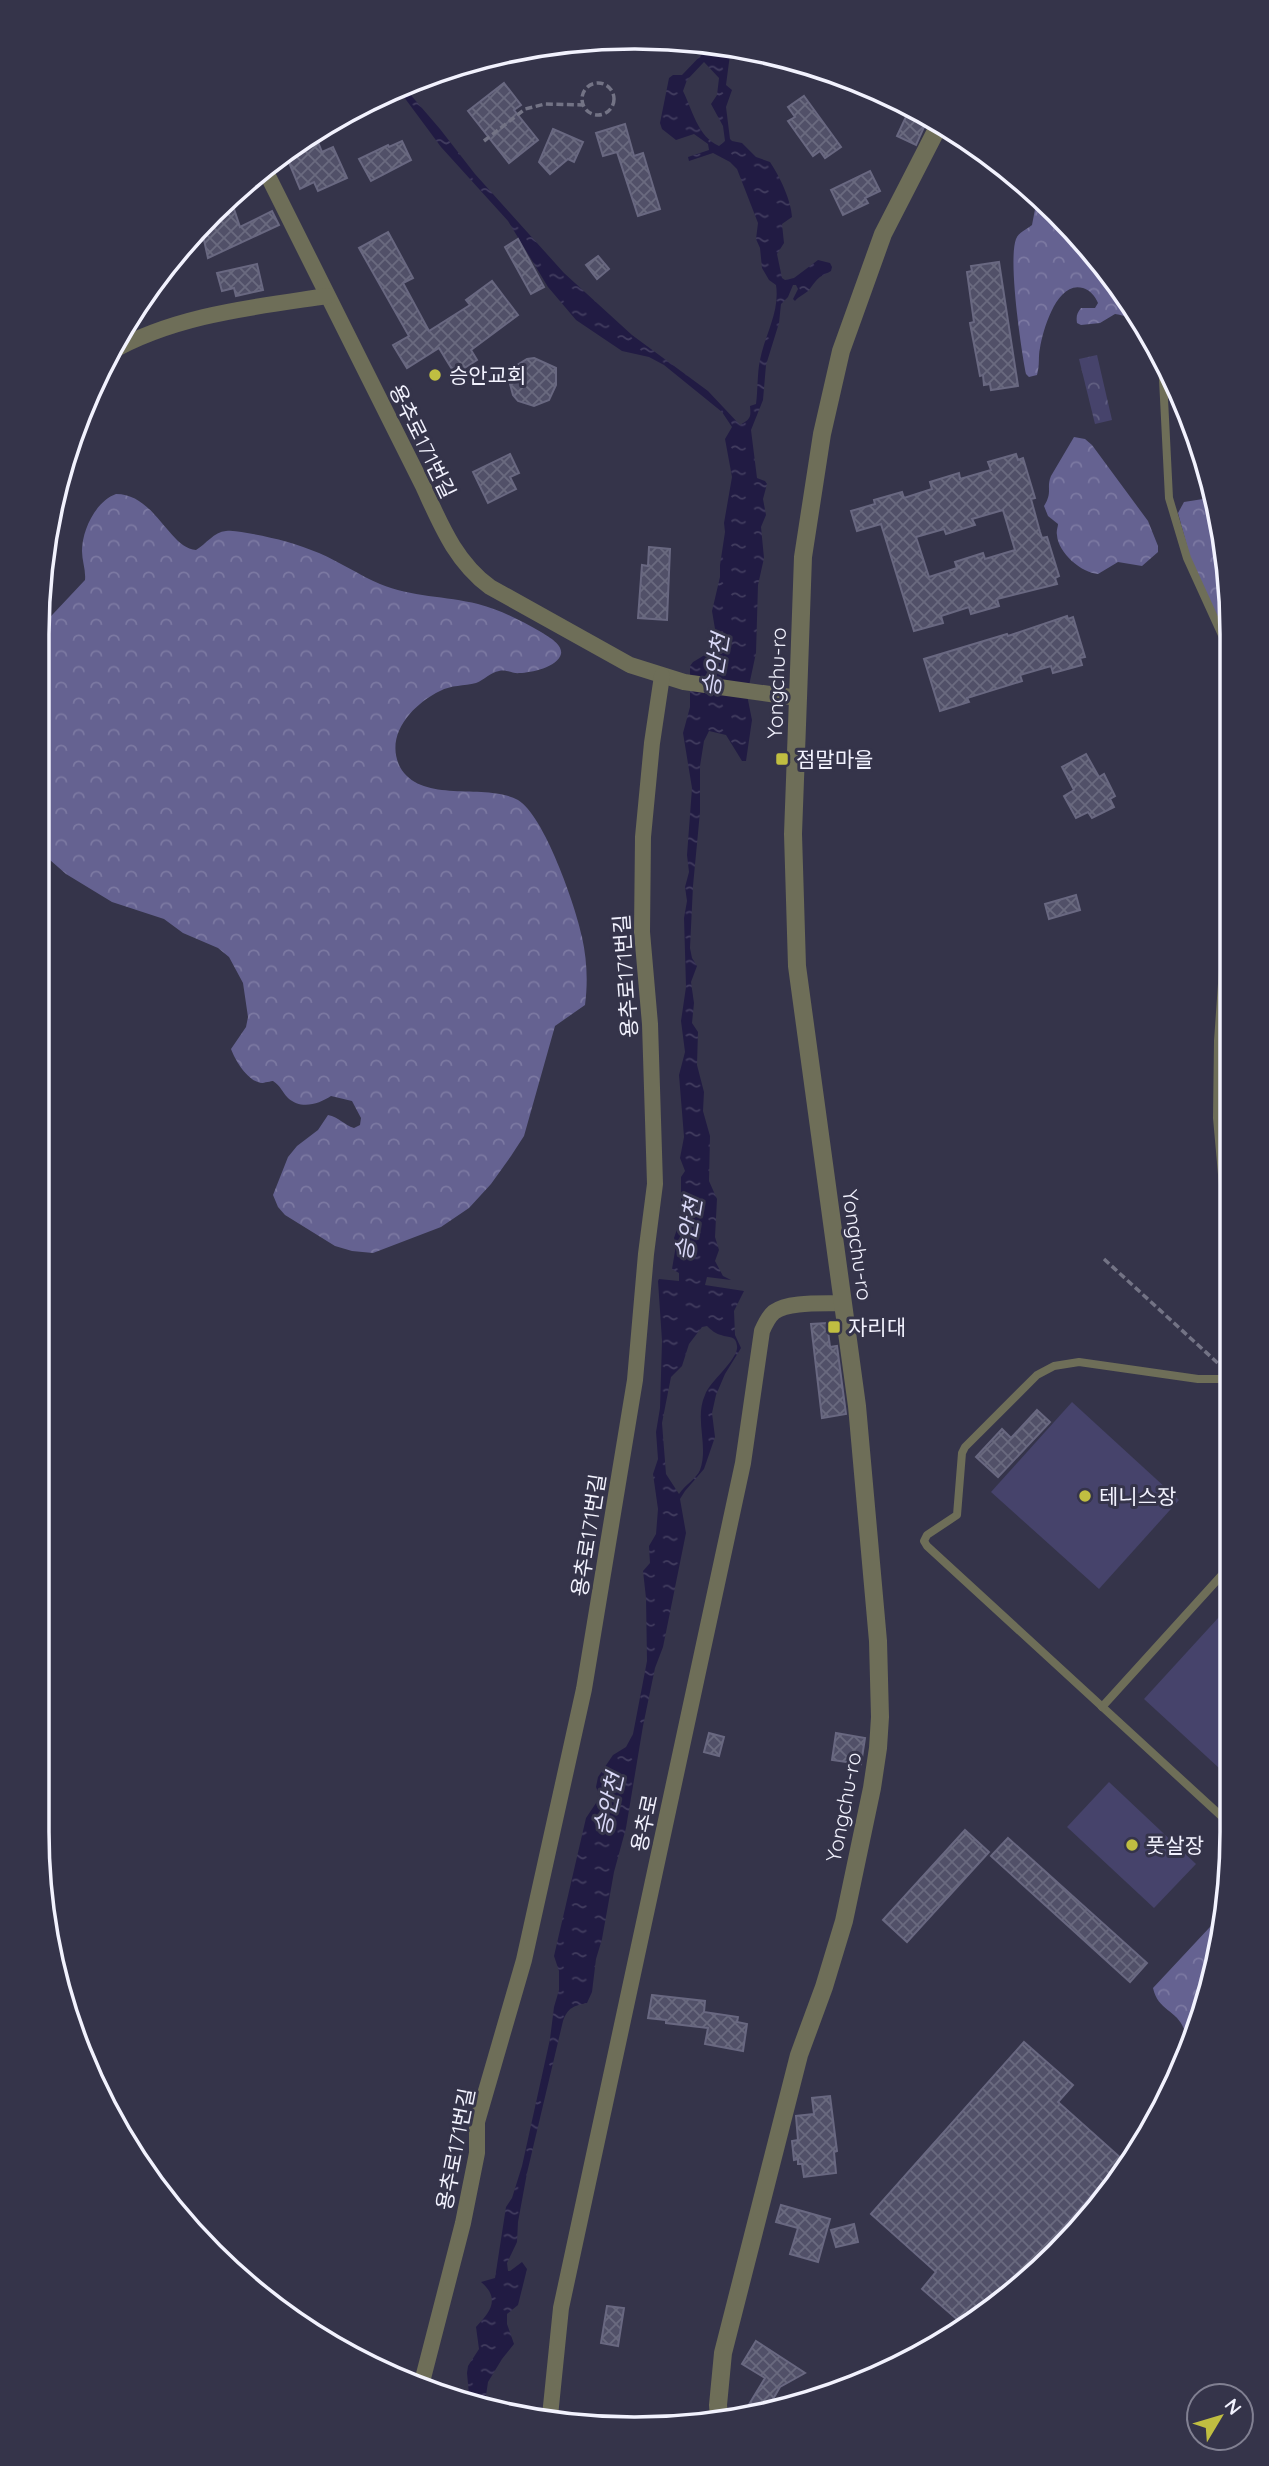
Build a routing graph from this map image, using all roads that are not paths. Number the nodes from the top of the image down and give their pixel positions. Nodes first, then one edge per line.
1 (935, 132) edge
2 (269, 177) edge
3 (327, 296) junction
4 (126, 344) edge
5 (1163, 384) edge
6 (1220, 630) edge
7 (662, 676) junction
8 (798, 698) junction
9 (1220, 1023) edge
10 (1220, 1143) edge
11 (843, 1303) junction
12 (1220, 1379) edge
13 (1220, 1577) edge
14 (1102, 1707) junction
15 (1220, 1815) edge
16 (423, 2377) edge
17 (551, 2411) edge
18 (718, 2411) edge

1 - 8 street, Yongchu-ro
2 - 3 street, 용추로171번길
3 - 4 street
3 - 7 street, 용추로171번길
5 - 6 lane
7 - 8 street, 용추로171번길
7 - 16 street, 용추로171번길
8 - 11 street, Yongchu-ro
9 - 10 lane
11 - 17 street, 용추로
11 - 18 street, Yongchu-ro
12 - 14 lane
13 - 14 lane
14 - 15 lane

